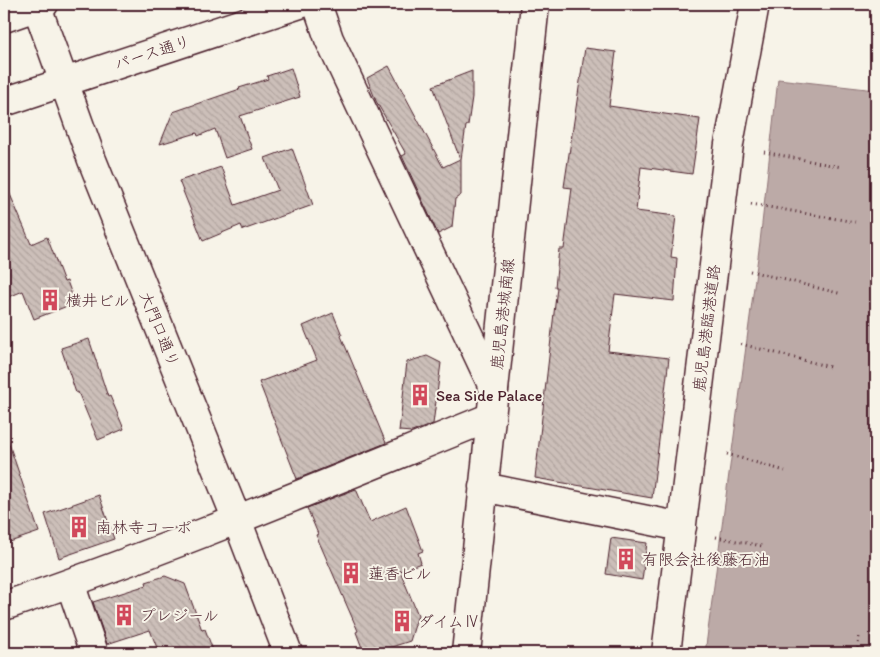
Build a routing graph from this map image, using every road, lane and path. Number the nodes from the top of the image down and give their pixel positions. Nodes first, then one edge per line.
1 (39, 4) edge
2 (300, 4) edge
3 (317, 4) edge
4 (535, 4) edge
5 (755, 4) edge
6 (4, 18) edge
7 (64, 81) junction
8 (4, 102) edge
9 (764, 152) dead end
10 (841, 167) dead end
11 (752, 204) dead end
12 (855, 222) dead end
13 (750, 271) dead end
14 (842, 294) dead end
15 (741, 344) dead end
16 (830, 367) dead end
17 (494, 389) junction
18 (491, 417) junction
19 (727, 454) dead end
20 (785, 471) dead end
21 (484, 487) junction
22 (236, 520) junction
23 (682, 528) junction
24 (716, 537) dead end
25 (762, 546) dead end
26 (70, 583) junction
27 (4, 606) edge
28 (859, 638) dead end
29 (94, 653) edge
30 (288, 653) edge
31 (466, 653) edge
32 (666, 653) edge
33 (857, 653) edge

1 - 6 street
1 - 7 street, 大門口通り
2 - 7 street, パース通り
3 - 17 street
4 - 17 street, 鹿児島港城南線
5 - 23 street, 鹿児島港臨港道路
7 - 8 street, パース通り
7 - 22 street, 大門口通り
9 - 10 path
11 - 12 path
13 - 14 path
15 - 16 path
17 - 18 street, 鹿児島港城南線
18 - 21 street, 鹿児島港城南線
18 - 22 street
19 - 20 path
21 - 23 street
21 - 31 street, 鹿児島港城南線
22 - 26 street
22 - 30 street, 大門口通り
23 - 32 street, 鹿児島港臨港道路
24 - 25 path
26 - 27 street
26 - 29 street
28 - 33 path

